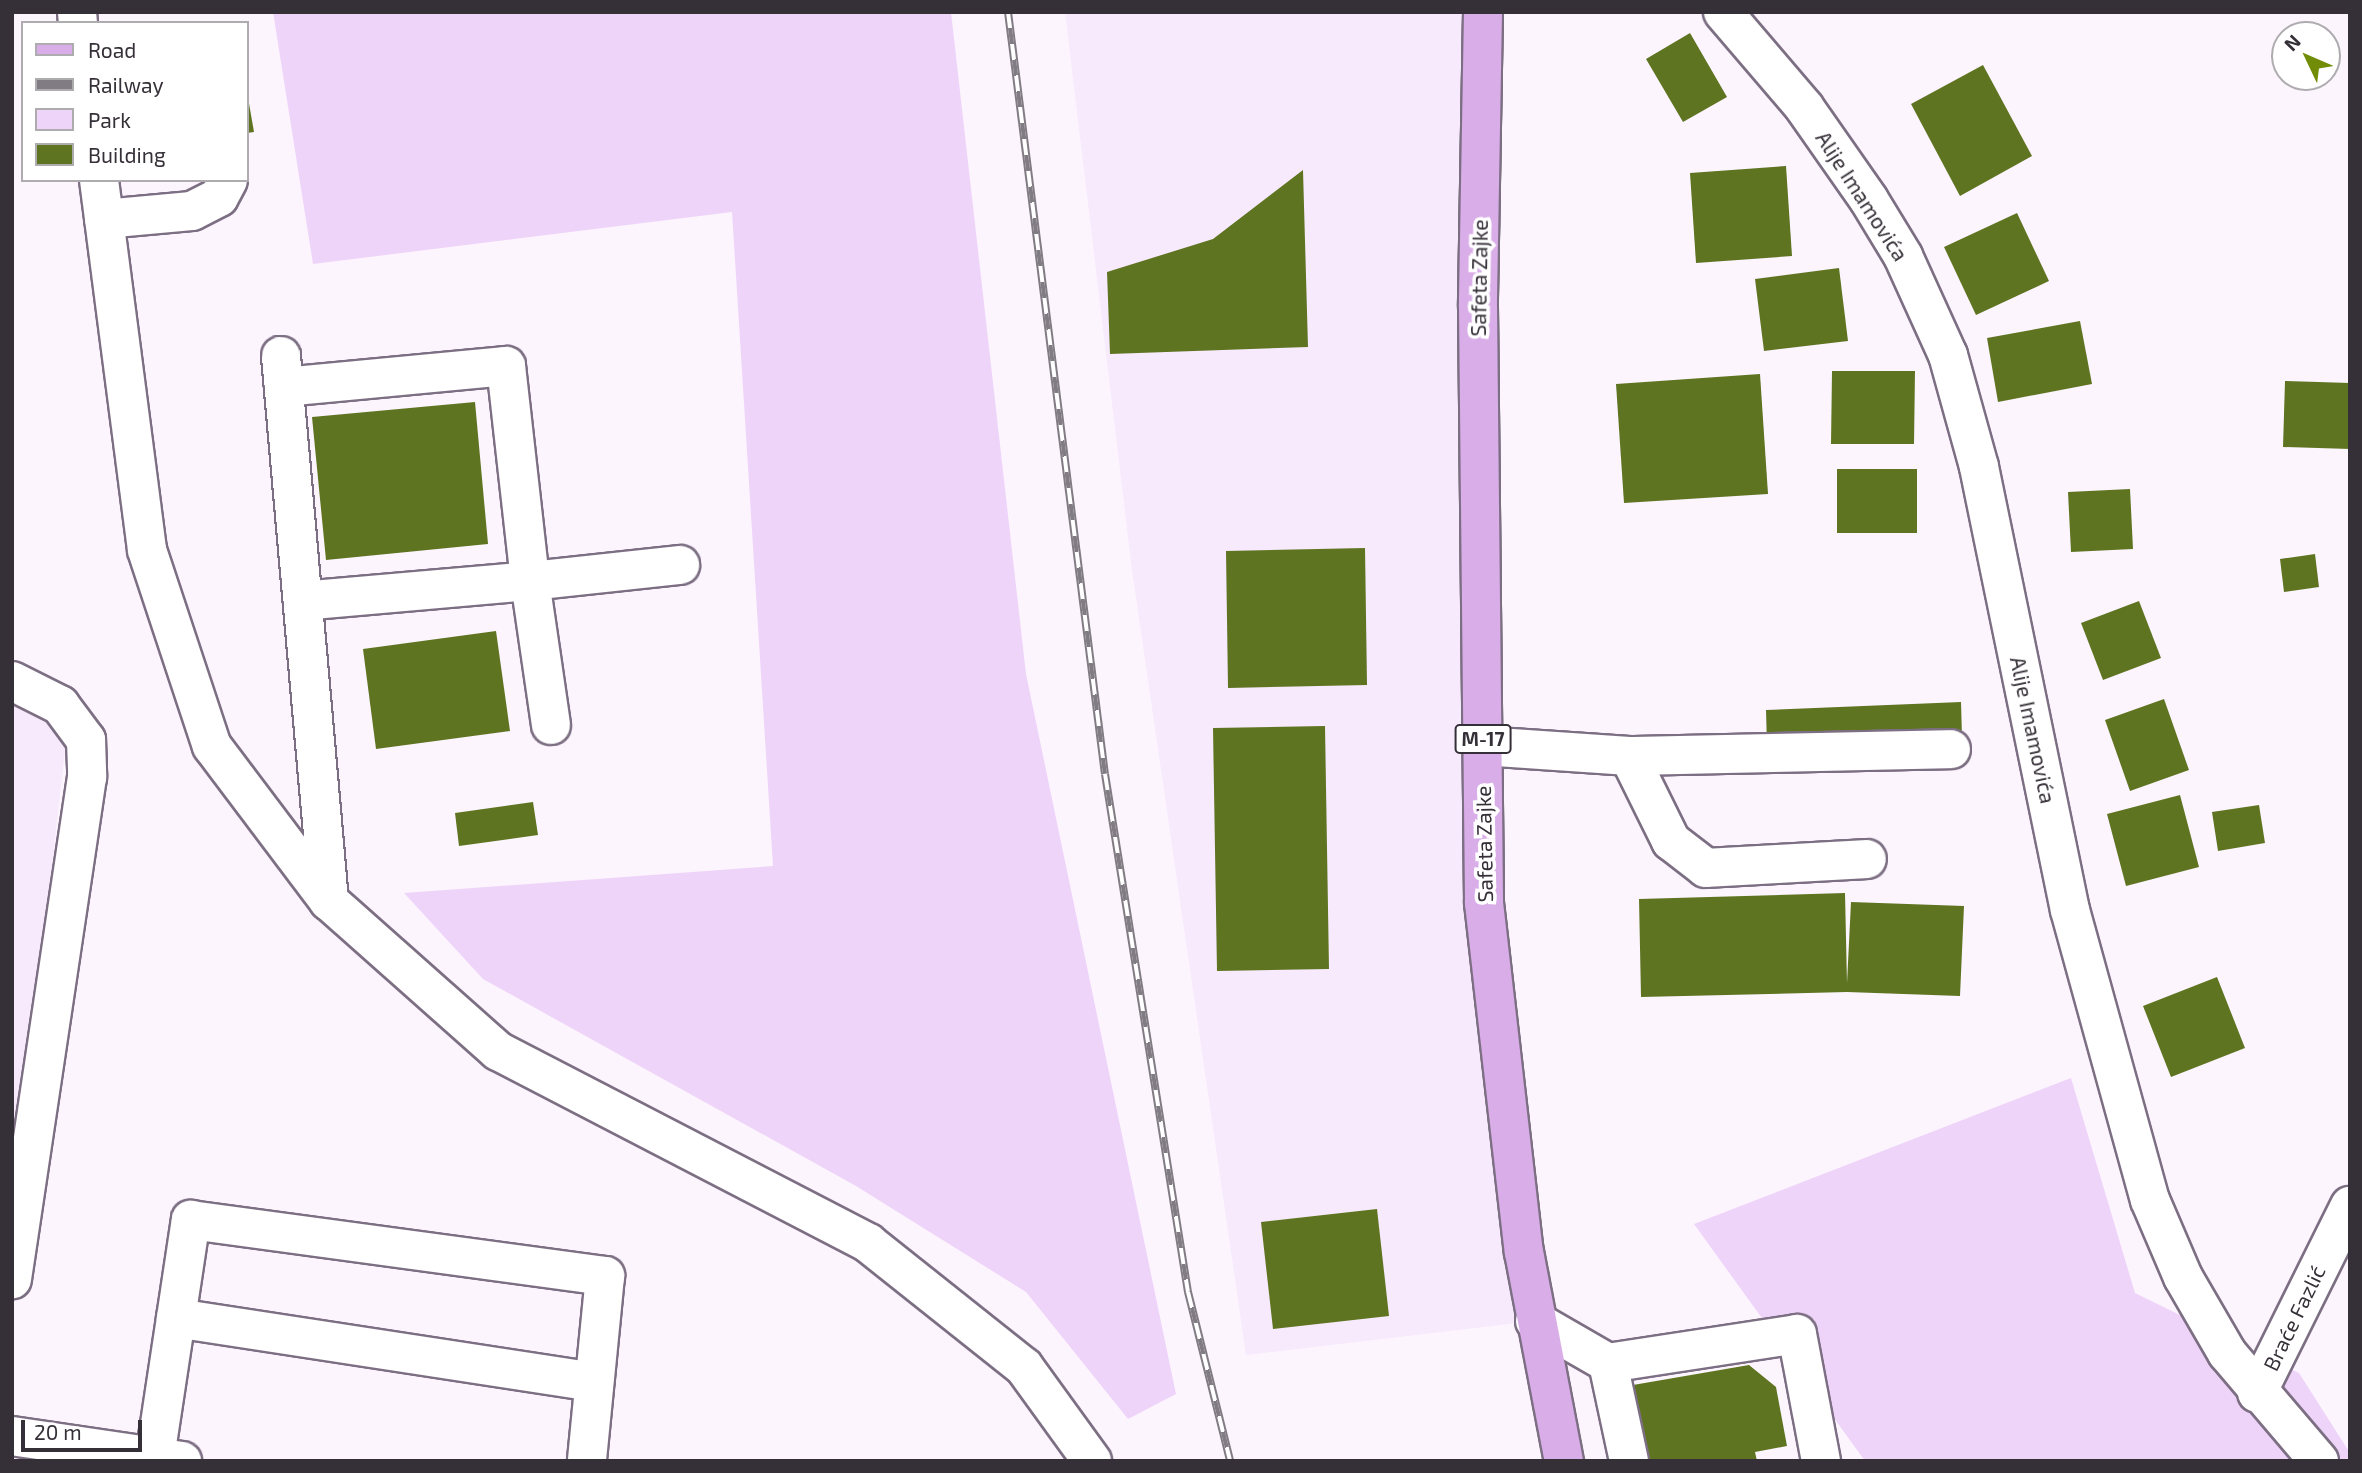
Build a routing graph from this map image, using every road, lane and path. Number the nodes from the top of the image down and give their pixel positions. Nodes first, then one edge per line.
1 (1483, 12) edge
2 (1723, 12) edge
3 (99, 182) edge
4 (227, 182) edge
5 (104, 219) junction
6 (680, 565) dead end
7 (530, 581) junction
8 (303, 601) junction
9 (12, 681) edge
10 (551, 725) dead end
11 (1483, 746) junction
12 (1951, 749) dead end
13 (1629, 756) junction
14 (1867, 859) dead end
15 (329, 901) junction
16 (2350, 1206) edge
17 (12, 1279) edge
18 (176, 1318) junction
19 (1535, 1321) junction
20 (1608, 1363) junction
21 (594, 1382) junction
22 (2257, 1393) junction
23 (12, 1436) edge
24 (168, 1459) edge
25 (587, 1461) edge
26 (1092, 1461) edge
27 (1564, 1461) edge
28 (1629, 1461) edge
29 (1821, 1461) edge
30 (2319, 1461) edge

1 - 11 main road, Safeta Zajke / M-17
2 - 22 street, Alije Imamovića
3 - 5 street
4 - 5 street
5 - 15 street
6 - 7 street
7 - 8 street
7 - 8 street
7 - 10 street
8 - 15 street
9 - 17 street
11 - 13 street
11 - 19 main road, Safeta Zajke / M-17
12 - 13 street
13 - 14 street
15 - 26 street
16 - 22 street, Braće Fazlić
18 - 21 street
18 - 21 street
18 - 24 street
19 - 20 street
19 - 27 main road, Safeta Zajke / M-17
20 - 28 street
20 - 29 street
21 - 25 street
22 - 30 street, Alije Imamovića
23 - 24 street

